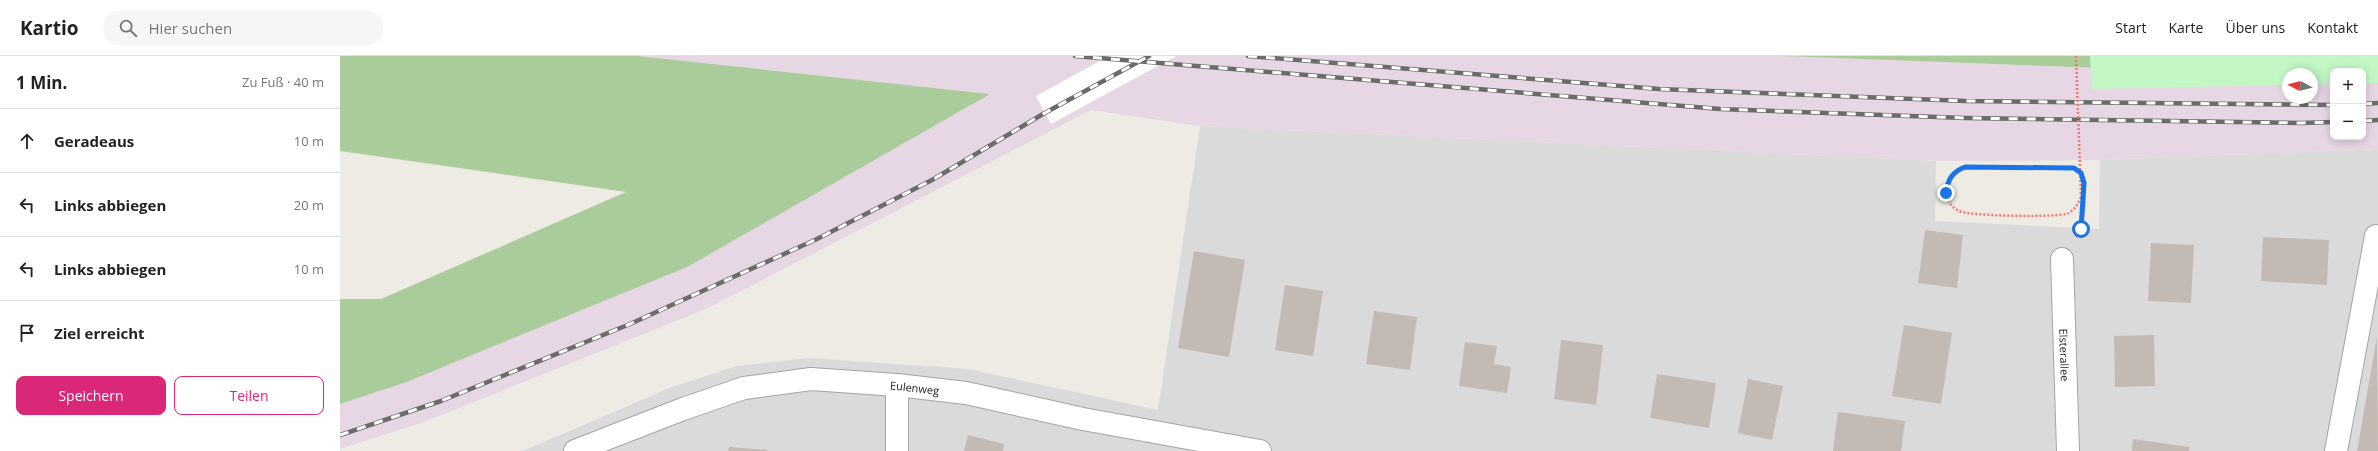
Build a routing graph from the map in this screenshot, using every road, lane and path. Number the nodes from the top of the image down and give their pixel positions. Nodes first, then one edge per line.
1 (2076, 56) edge
2 (2081, 229) dead end
3 (2376, 236) dead end
4 (2062, 259) dead end
5 (897, 385) junction
6 (575, 451) edge
7 (897, 451) edge
8 (1260, 451) edge
9 (2068, 451) edge
10 (2336, 451) edge

1 - 2 path, bridge
3 - 10 street
4 - 9 street, Elsterallee
5 - 6 street, Eulenweg
5 - 7 street
5 - 8 street, Eulenweg

